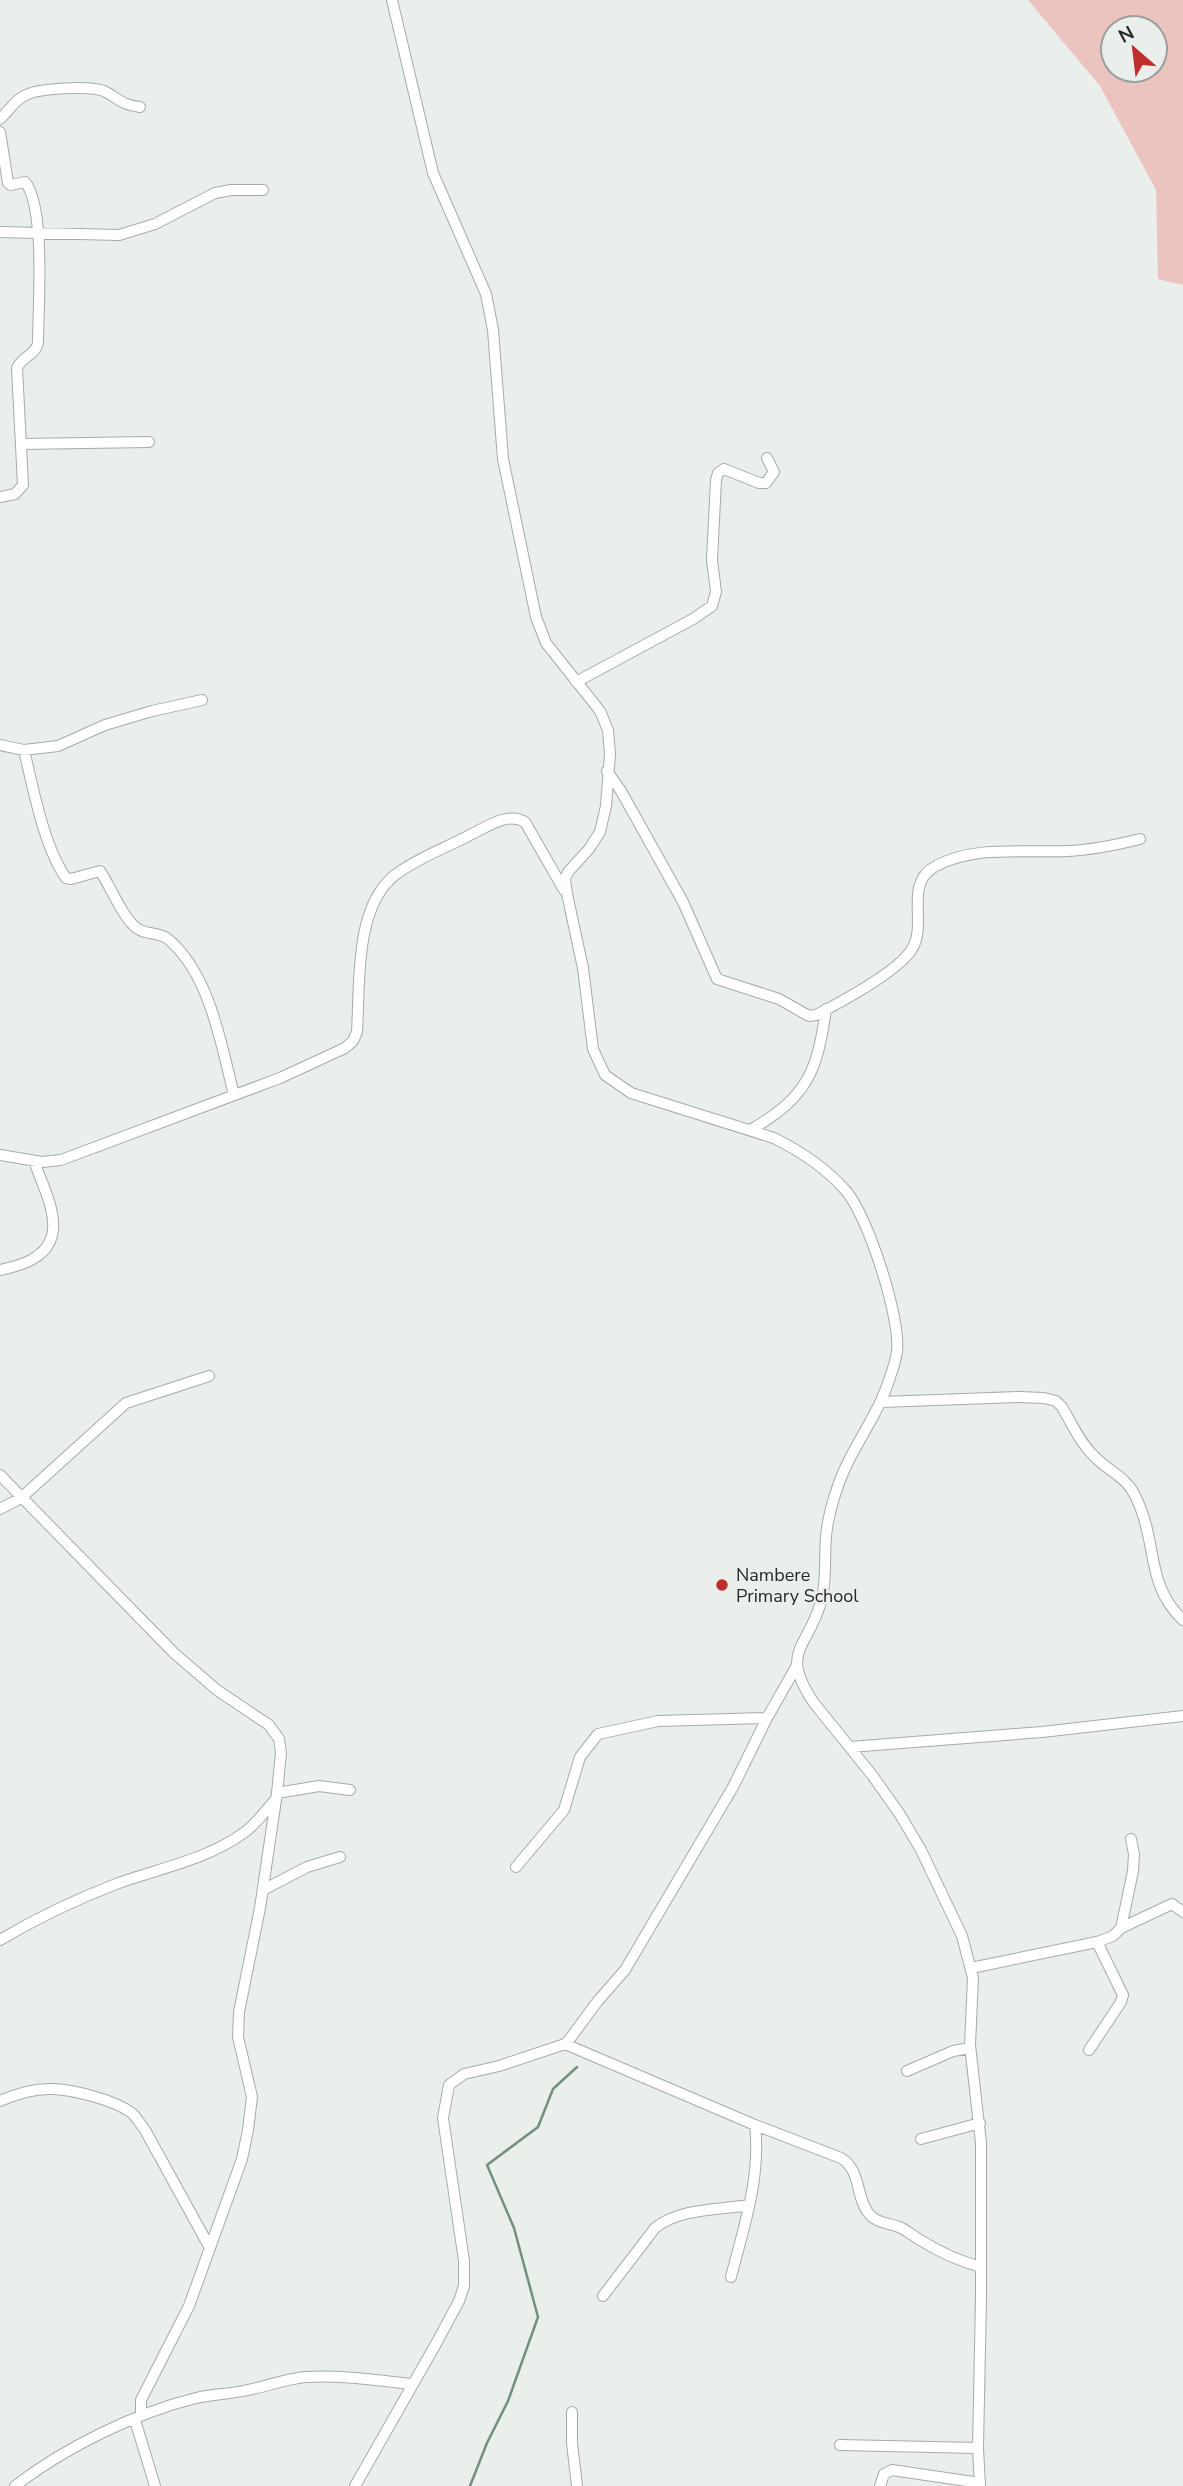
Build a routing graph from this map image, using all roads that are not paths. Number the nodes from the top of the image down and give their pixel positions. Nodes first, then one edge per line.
1 (392, 0) edge
2 (140, 107) dead end
3 (0, 119) edge
4 (0, 132) edge
5 (263, 190) dead end
6 (0, 232) edge
7 (38, 234) junction
8 (149, 442) dead end
9 (21, 444) junction
10 (767, 458) dead end
11 (0, 497) edge
12 (576, 682) junction
13 (202, 701) dead end
14 (0, 746) edge
15 (24, 750) junction
16 (607, 771) junction
17 (1140, 839) dead end
18 (566, 894) junction
19 (827, 1009) junction
20 (234, 1094) junction
21 (752, 1129) junction
22 (0, 1155) edge
23 (34, 1161) junction
24 (0, 1270) edge
25 (209, 1376) dead end
26 (881, 1402) junction
27 (0, 1475) edge
28 (21, 1498) junction
29 (0, 1509) edge
30 (1183, 1620) edge
31 (796, 1667) junction
32 (1183, 1716) edge
33 (767, 1718) junction
34 (850, 1747) junction
35 (350, 1790) dead end
36 (276, 1796) junction
37 (1131, 1839) dead end
38 (340, 1857) dead end
39 (516, 1867) dead end
40 (263, 1890) junction
41 (1183, 1912) edge
42 (1121, 1928) junction
43 (0, 1940) edge
44 (1097, 1942) junction
45 (971, 1968) junction
46 (565, 2044) junction
47 (970, 2048) junction
48 (1089, 2050) dead end
49 (907, 2071) dead end
50 (0, 2101) edge
51 (980, 2123) junction
52 (755, 2125) junction
53 (921, 2139) dead end
54 (749, 2205) junction
55 (210, 2248) junction
56 (981, 2267) junction
57 (731, 2277) dead end
58 (603, 2297) dead end
59 (411, 2384) junction
60 (572, 2412) dead end
61 (138, 2418) junction
62 (841, 2445) dead end
63 (978, 2448) junction
64 (980, 2484) edge
65 (15, 2486) edge
66 (155, 2486) edge
67 (355, 2486) edge
68 (578, 2486) edge
69 (880, 2486) edge

1 - 12 street
2 - 3 street
4 - 7 street
5 - 7 street
6 - 7 street
7 - 9 street
8 - 9 street
9 - 11 street
10 - 12 street
12 - 16 street
13 - 15 street
14 - 15 street
15 - 20 street
16 - 18 street
16 - 19 street
17 - 19 street
18 - 20 street
18 - 21 street
19 - 21 street
20 - 23 street
21 - 26 street
22 - 23 street
23 - 24 street
25 - 28 street
26 - 30 street
26 - 31 street
27 - 28 street
28 - 29 street
28 - 36 street
31 - 33 street
31 - 34 street
32 - 34 street
33 - 39 street
33 - 46 street
34 - 45 street
35 - 36 street
36 - 40 street
36 - 43 street
37 - 42 street
38 - 40 street
40 - 55 street
41 - 42 street
42 - 44 street
44 - 45 street
44 - 48 street
45 - 47 street
46 - 52 street
46 - 59 street
47 - 49 street
47 - 51 street
50 - 55 street
51 - 53 street
51 - 56 street
52 - 54 street
52 - 56 street
54 - 57 street
54 - 58 street
55 - 61 street
56 - 63 street
59 - 61 street
59 - 67 street
60 - 68 street
61 - 65 street
61 - 66 street
62 - 63 street
63 - 64 street
64 - 69 street

